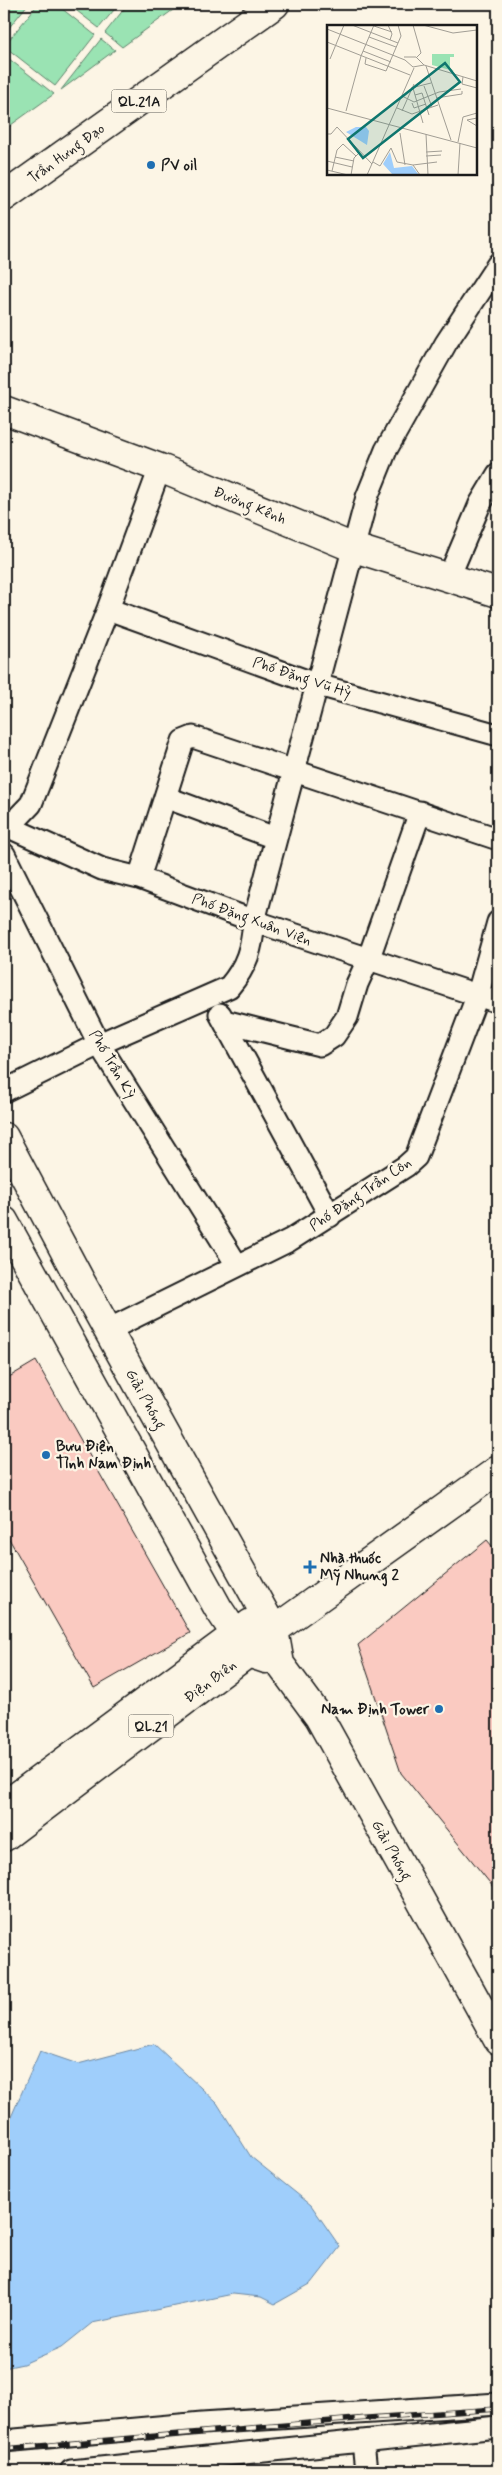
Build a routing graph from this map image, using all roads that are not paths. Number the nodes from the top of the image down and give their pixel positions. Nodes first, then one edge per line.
1 (275, 4) edge
2 (4, 197) edge
3 (498, 264) edge
4 (4, 410) edge
5 (160, 468) junction
6 (498, 474) edge
7 (354, 548) junction
8 (448, 577) junction
9 (498, 593) edge
10 (108, 609) junction
11 (318, 685) junction
12 (498, 735) edge
13 (293, 770) junction
14 (165, 797) junction
15 (420, 812) junction
16 (7, 828) edge
17 (275, 838) junction
18 (498, 839) edge
19 (4, 854) edge
20 (139, 878) junction
21 (254, 921) junction
22 (498, 922) edge
23 (368, 960) junction
24 (478, 994) junction
25 (210, 996) junction
26 (498, 1002) edge
27 (224, 1021) junction
28 (99, 1044) junction
29 (4, 1091) edge
30 (4, 1136) edge
31 (330, 1216) junction
32 (4, 1221) edge
33 (237, 1265) junction
34 (108, 1330) junction
35 (498, 1470) edge
36 (278, 1619) junction
37 (242, 1644) junction
38 (280, 1664) junction
39 (4, 1806) edge
40 (4, 1837) edge
41 (498, 2040) edge
42 (498, 2404) edge
43 (498, 2427) edge
44 (4, 2441) edge
45 (363, 2442) junction
46 (71, 2471) edge
47 (366, 2471) edge

1 - 2 main road, Trần Hưng Đạo / QL.21A
3 - 7 street
4 - 5 main road, Đường Kênh
5 - 7 main road, Đường Kênh
5 - 10 street
6 - 8 street
7 - 8 main road, Đường Kênh
7 - 11 street
8 - 9 main road, Đường Kênh
10 - 11 street, Phố Đặng Vũ Hỷ
10 - 16 street
11 - 12 street, Phố Đặng Vũ Hỷ
11 - 13 street
13 - 14 street
13 - 15 street
13 - 17 street
14 - 17 street
14 - 20 street
15 - 18 street
15 - 23 street
16 - 20 street, Phố Đặng Xuân Viện
17 - 21 street
19 - 28 street, Phố Trần Kỳ
20 - 21 street, Phố Đặng Xuân Viện
21 - 23 street, Phố Đặng Xuân Viện
21 - 25 street
22 - 24 street, Phố Đặng Trần Côn
23 - 24 street, Phố Đặng Xuân Viện
23 - 27 street
24 - 26 street, Phố Đặng Xuân Viện
24 - 31 street, Phố Đặng Trần Côn
25 - 27 street
25 - 28 street
27 - 31 street
28 - 29 street
28 - 33 street, Phố Trần Kỳ
30 - 34 main road, Giải Phóng
31 - 33 street, Phố Đặng Trần Côn
32 - 37 main road
33 - 34 street, Phố Đặng Trần Côn
34 - 36 main road, Giải Phóng
35 - 36 main road, Điện Biên / QL.21
36 - 37 main road, Điện Biên / QL.21
36 - 38 main road, Giải Phóng
37 - 38 main road
37 - 39 main road, Điện Biên / QL.21
37 - 40 main road, Điện Biên / QL.21
38 - 41 main road, Giải Phóng
42 - 44 street
43 - 45 street
45 - 46 street
45 - 47 street

